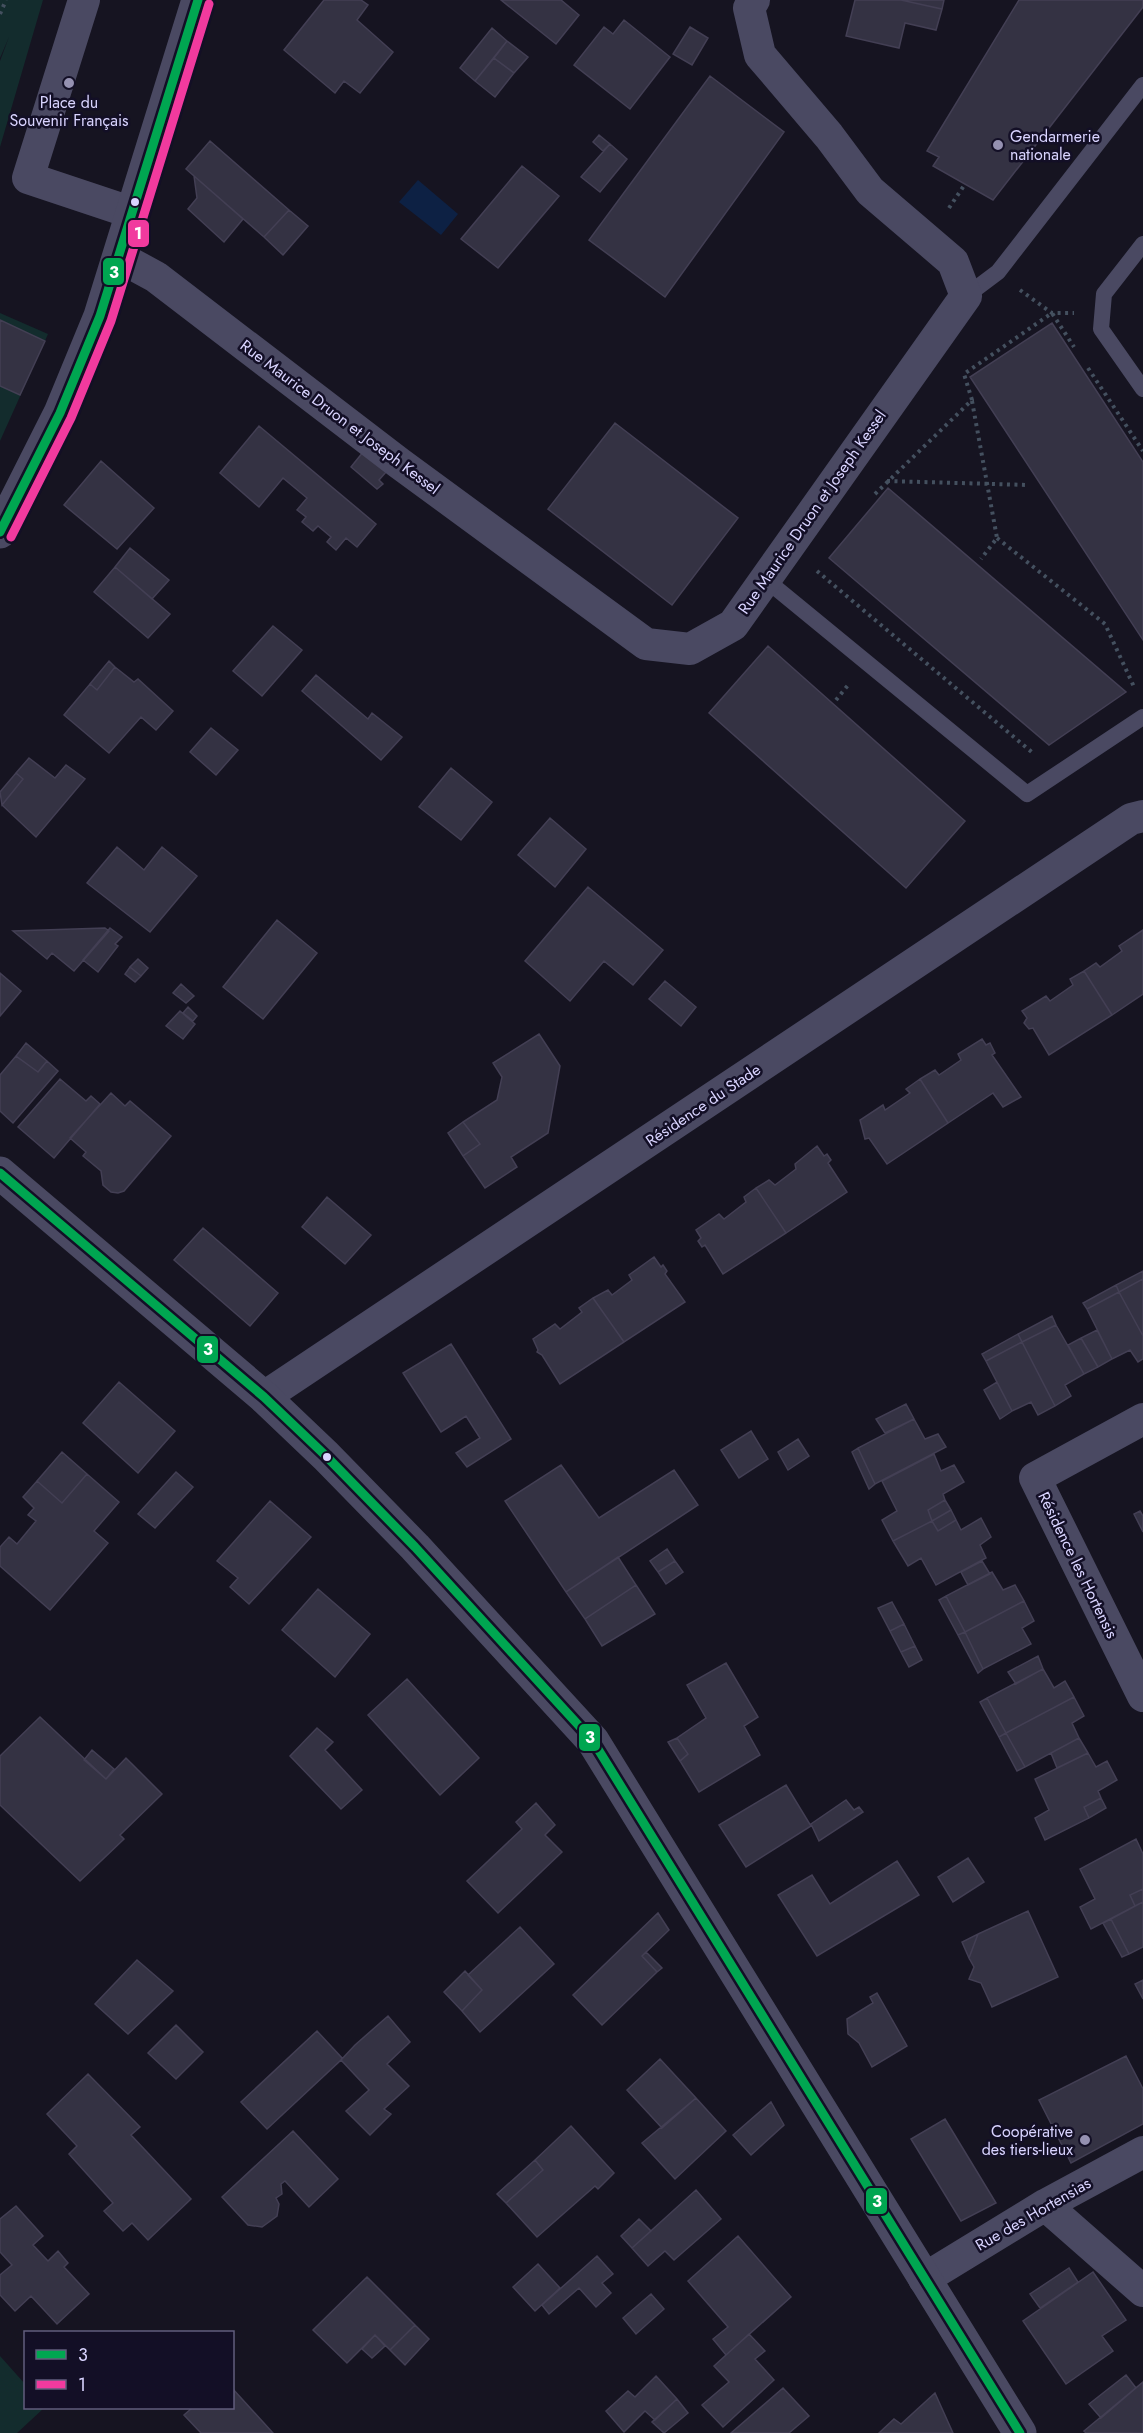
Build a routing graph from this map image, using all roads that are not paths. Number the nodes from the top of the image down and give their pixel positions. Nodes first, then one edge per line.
1 (84, 0) edge
2 (198, 0) edge
3 (752, 4) edge
4 (1143, 85) edge
5 (133, 213) junction
6 (1143, 244) edge
7 (119, 256) junction
8 (966, 296) junction
9 (1143, 389) edge
10 (0, 532) edge
11 (765, 579) junction
12 (1143, 717) edge
13 (1143, 816) edge
14 (0, 1173) edge
15 (264, 1397) junction
16 (1143, 1419) edge
17 (1143, 1696) edge
18 (1143, 2152) edge
19 (1045, 2205) junction
20 (924, 2279) junction
21 (1143, 2291) edge
22 (1020, 2433) edge

1 - 5 street
2 - 5 street
3 - 8 street
4 - 8 lane
5 - 7 street
6 - 9 lane
7 - 10 street
7 - 11 street, Rue Maurice Druon et Joseph Kessel
8 - 11 street, Rue Maurice Druon et Joseph Kessel
11 - 12 lane
13 - 15 street, Résidence du Stade
14 - 15 street
15 - 20 street
16 - 17 street, Résidence les Hortensis
18 - 19 street, Rue des Hortensias
19 - 20 street, Rue des Hortensias
19 - 21 street
20 - 22 street

